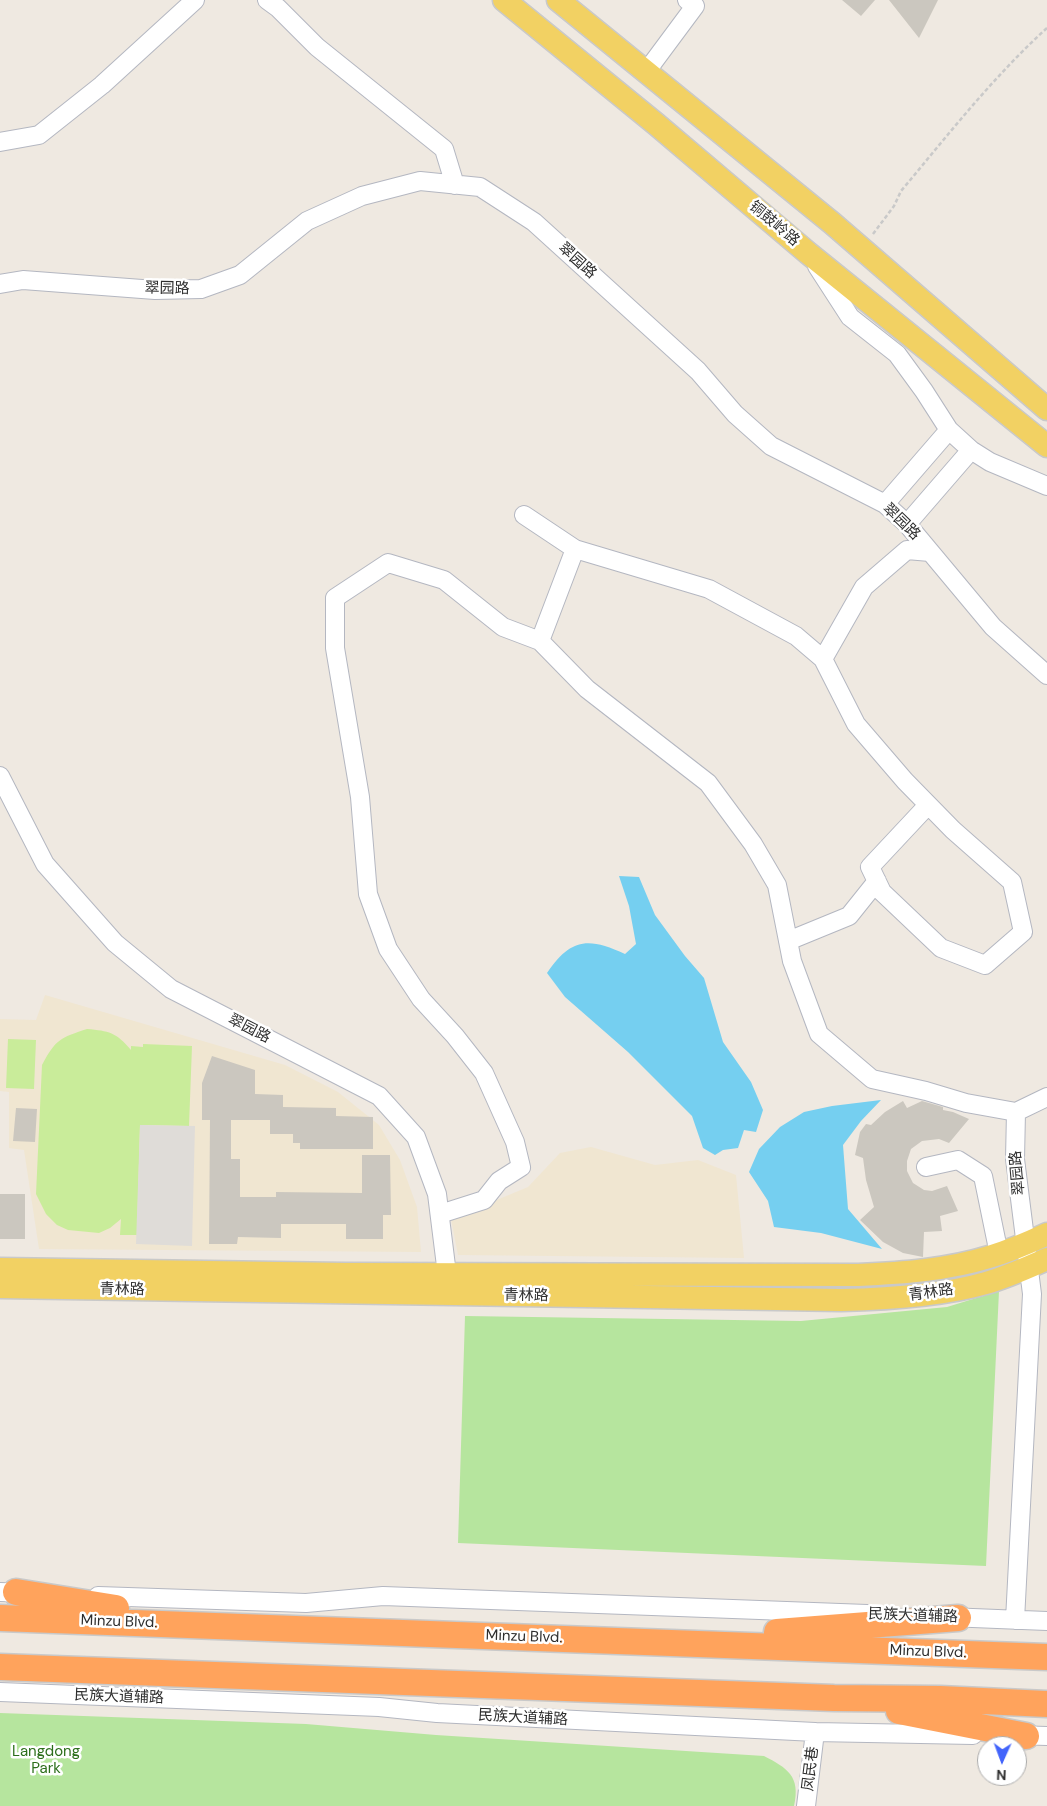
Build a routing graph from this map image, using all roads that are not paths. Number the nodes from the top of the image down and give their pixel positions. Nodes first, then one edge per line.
1 (195, 0) edge
2 (267, 0) edge
3 (504, 0) edge
4 (558, 0) edge
5 (687, 0) edge
6 (604, 38) junction
7 (583, 65) junction
8 (646, 72) junction
9 (0, 142) edge
10 (455, 185) junction
11 (808, 253) junction
12 (0, 284) edge
13 (1047, 409) edge
14 (949, 430) junction
15 (1047, 446) edge
16 (972, 450) junction
17 (1047, 486) edge
18 (885, 504) junction
19 (524, 515) dead end
20 (907, 524) junction
21 (575, 549) junction
22 (930, 552) junction
23 (540, 641) junction
24 (823, 659) junction
25 (1047, 675) edge
26 (0, 776) edge
27 (928, 805) junction
28 (877, 881) junction
29 (788, 941) junction
30 (1047, 1097) edge
31 (1016, 1112) junction
32 (926, 1167) dead end
33 (440, 1214) junction
34 (1047, 1234) edge
35 (1026, 1244) junction
36 (999, 1254) junction
37 (1038, 1264) edge
38 (0, 1268) edge
39 (447, 1285) junction
40 (0, 1287) edge
41 (8, 1592) edge
42 (0, 1618) edge
43 (958, 1618) junction
44 (1015, 1620) junction
45 (1047, 1621) edge
46 (241, 1627) junction
47 (655, 1642) junction
48 (1047, 1657) edge
49 (0, 1667) edge
50 (0, 1692) edge
51 (834, 1698) junction
52 (1047, 1704) edge
53 (815, 1732) junction
54 (1036, 1736) edge
55 (806, 1806) edge

1 - 9 street
2 - 10 street
3 - 7 main road, 铜鼓岭路
4 - 6 main road
5 - 8 street
6 - 7 main road
6 - 8 main road
7 - 11 main road, 铜鼓岭路
8 - 13 main road
10 - 12 street, 翠园路
10 - 18 street, 翠园路
11 - 14 street
11 - 15 main road, 铜鼓岭路
14 - 16 street
14 - 18 street
16 - 17 street
16 - 20 street
18 - 20 street, 翠园路
19 - 21 street
20 - 22 street, 翠园路
21 - 23 street
21 - 24 street
22 - 24 street
22 - 25 street, 翠园路
23 - 29 street
23 - 33 street
24 - 27 street
26 - 33 street, 翠园路
27 - 28 street
27 - 28 street
28 - 29 street
29 - 31 street
30 - 31 street
31 - 35 street, 翠园路
32 - 36 street
33 - 39 street, 翠园路
34 - 35 main road, 青林路
35 - 36 main road, 青林路
35 - 37 street, 翠园路
36 - 39 main road, 青林路
37 - 39 main road, 青林路
37 - 44 street, 翠园路
38 - 39 main road, 青林路
39 - 40 main road, 青林路
41 - 43 street, 民族大道辅路
41 - 46 highway
42 - 46 highway, Minzu Blvd.
43 - 44 street, 民族大道辅路
43 - 47 highway
44 - 45 street, 民族大道辅路
46 - 47 highway, Minzu Blvd.
47 - 48 highway, Minzu Blvd.
49 - 51 highway
50 - 53 street, 民族大道辅路
51 - 52 highway
51 - 54 highway
53 - 54 street, 民族大道辅路
53 - 55 street, 凤民巷

